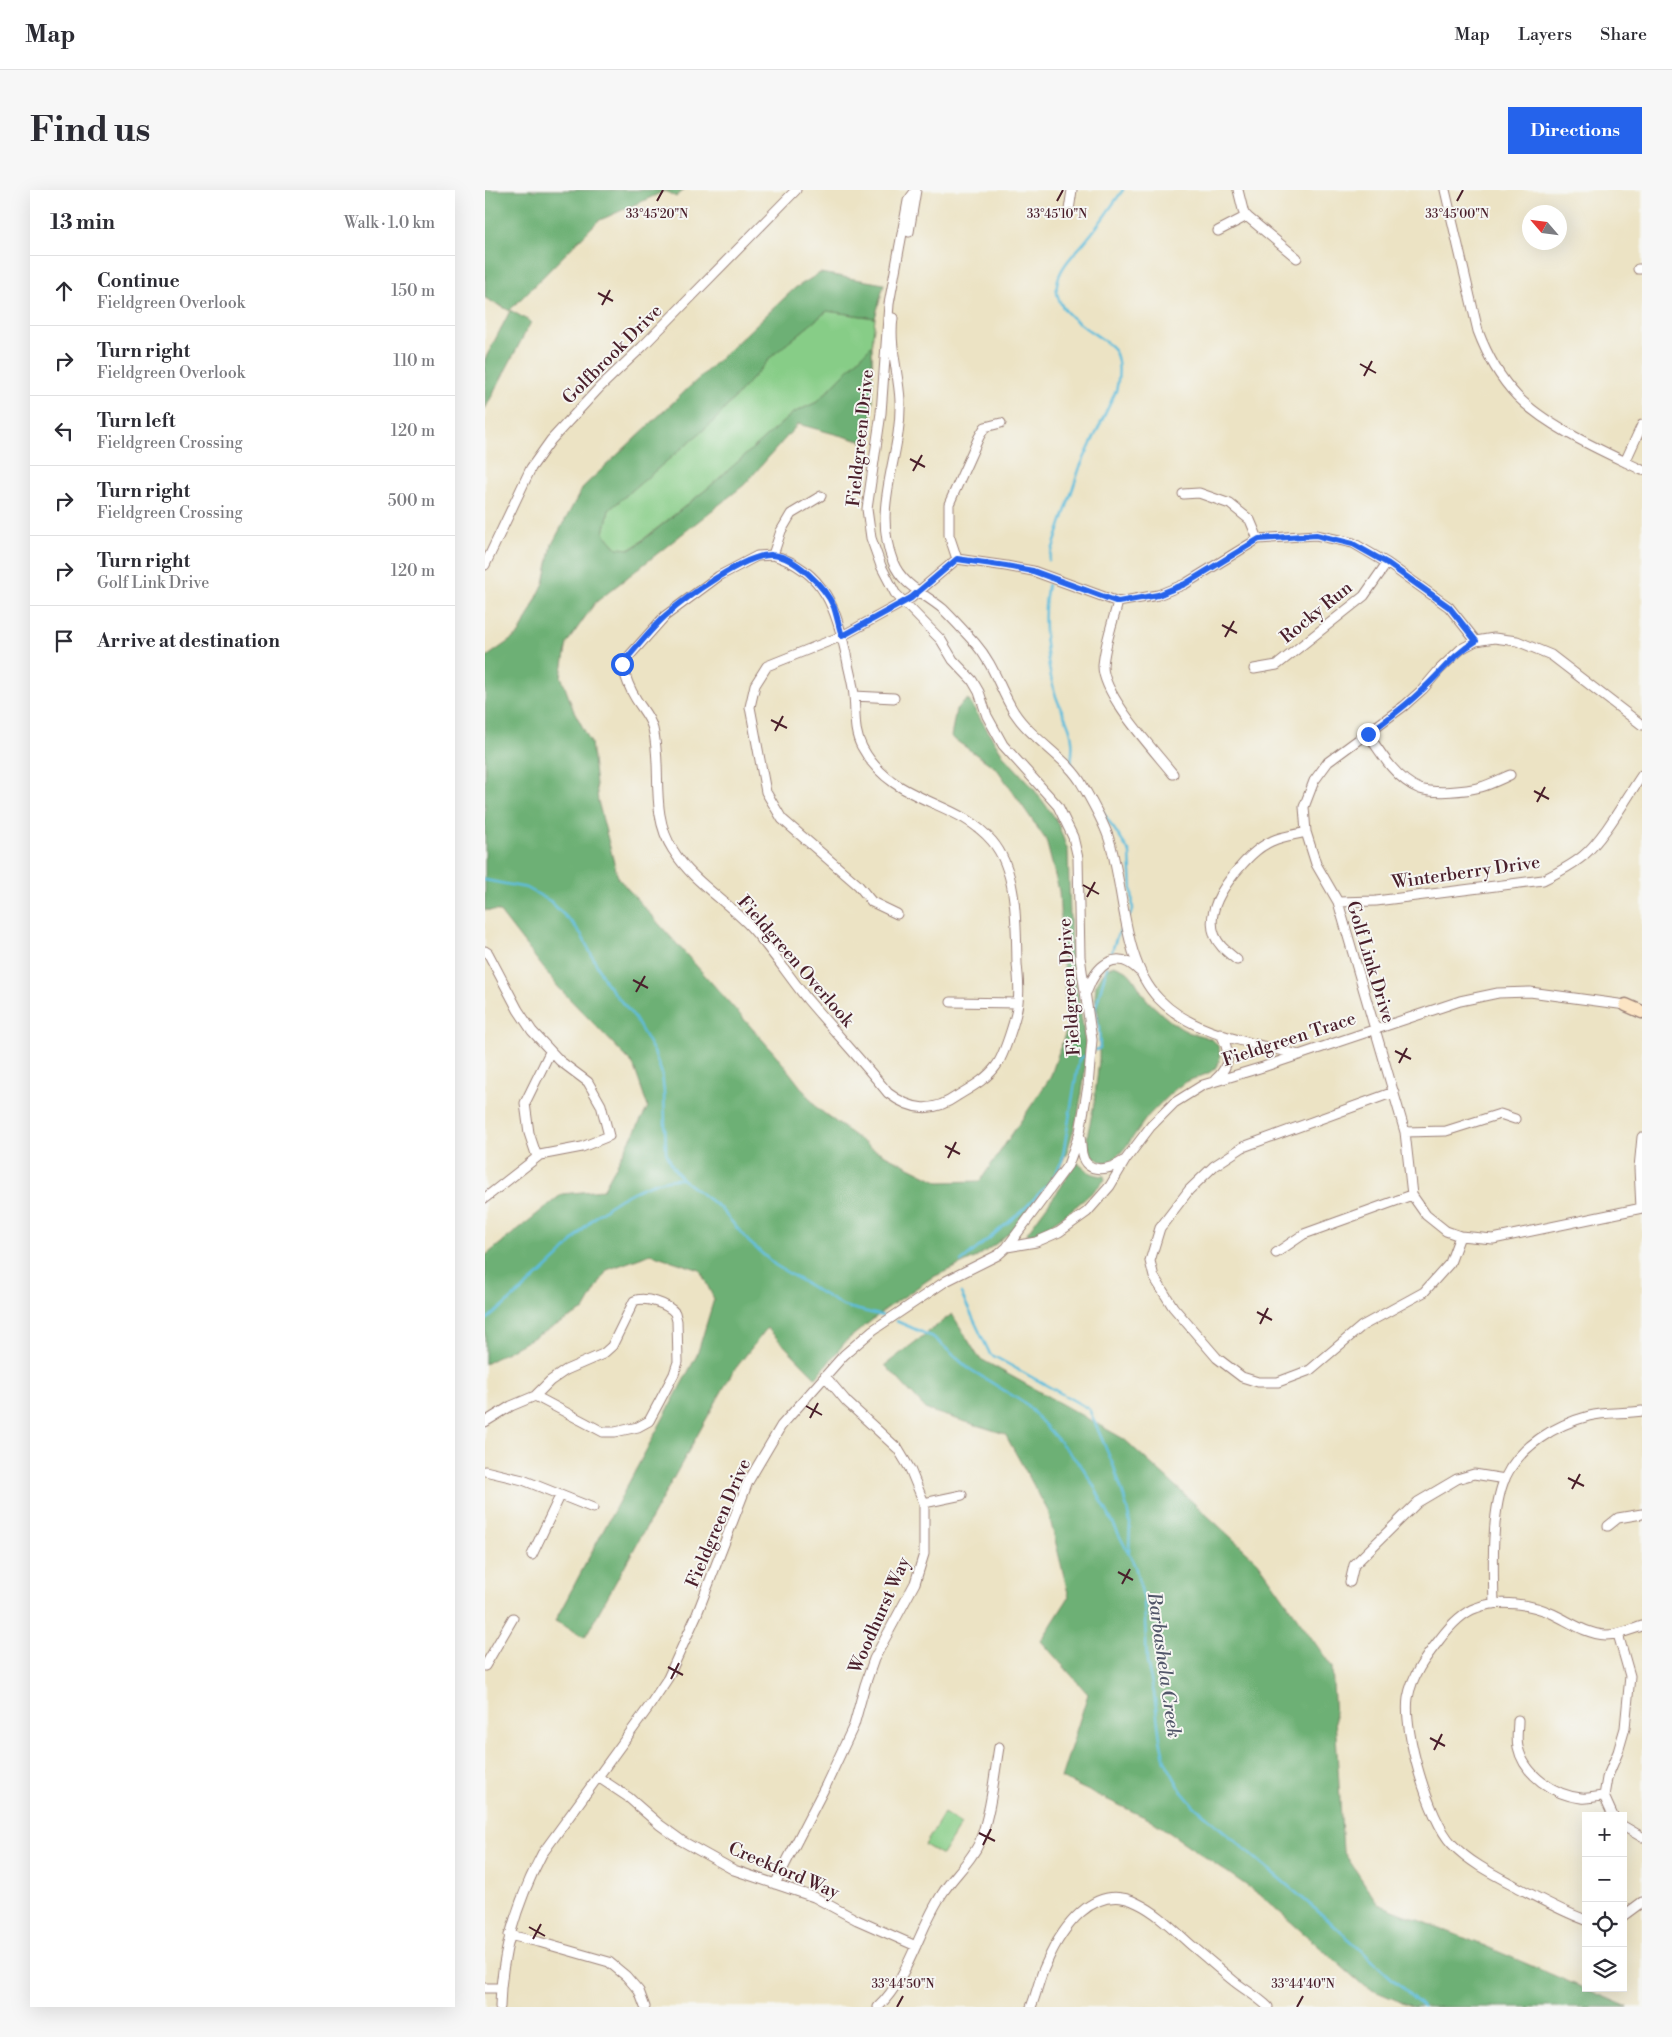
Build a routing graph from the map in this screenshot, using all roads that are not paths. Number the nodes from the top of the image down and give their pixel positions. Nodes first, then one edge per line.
1 (796, 190) edge
2 (915, 190) edge
3 (1072, 190) edge
4 (1238, 190) edge
5 (1445, 190) edge
6 (1069, 210) dead end
7 (1247, 216) junction
8 (1218, 231) dead end
9 (1297, 258) dead end
10 (1001, 423) dead end
11 (1642, 425) edge
12 (1625, 462) junction
13 (1642, 470) edge
14 (1183, 494) dead end
15 (821, 496) dead end
16 (1259, 539) junction
17 (773, 554) junction
18 (957, 559) junction
19 (1387, 563) junction
20 (485, 565) edge
21 (918, 592) junction
22 (1118, 602) junction
23 (903, 603) junction
24 (842, 636) junction
25 (1476, 641) junction
26 (1254, 669) dead end
27 (854, 696) junction
28 (894, 698) dead end
29 (1642, 725) edge
30 (1368, 734) junction
31 (1173, 774) dead end
32 (1510, 775) dead end
33 (1642, 775) edge
34 (1306, 832) junction
35 (1338, 902) junction
36 (897, 914) dead end
37 (485, 951) edge
38 (1237, 960) dead end
39 (1144, 977) junction
40 (1087, 993) junction
41 (951, 1002) dead end
42 (1018, 1003) junction
43 (1642, 1004) edge
44 (1626, 1005) junction
45 (1642, 1012) edge
46 (1374, 1029) junction
47 (1220, 1033) junction
48 (550, 1052) junction
49 (1299, 1055) junction
50 (1213, 1082) junction
51 (1394, 1092) junction
52 (1515, 1119) dead end
53 (1080, 1132) junction
54 (1405, 1132) junction
55 (1642, 1137) edge
56 (537, 1157) junction
57 (1125, 1159) junction
58 (1412, 1195) junction
59 (485, 1198) edge
60 (1641, 1208) edge
61 (1460, 1236) junction
62 (1007, 1247) junction
63 (1276, 1253) dead end
64 (825, 1376) junction
65 (535, 1396) junction
66 (1642, 1410) edge
67 (485, 1422) edge
68 (485, 1471) edge
69 (1505, 1479) junction
70 (962, 1495) dead end
71 (560, 1496) junction
72 (924, 1503) junction
73 (593, 1508) dead end
74 (1642, 1514) edge
75 (1608, 1526) dead end
76 (533, 1555) dead end
77 (1350, 1582) dead end
78 (1494, 1604) junction
79 (513, 1618) dead end
80 (1642, 1626) edge
81 (1619, 1634) junction
82 (485, 1666) edge
83 (1518, 1720) dead end
84 (999, 1746) dead end
85 (598, 1777) junction
86 (1604, 1796) junction
87 (1611, 1812) edge
88 (1627, 1828) edge
89 (1642, 1837) edge
90 (775, 1884) junction
91 (1642, 1902) edge
92 (1627, 1913) edge
93 (1582, 1918) edge
94 (509, 1935) junction
95 (916, 1946) junction
96 (485, 1988) edge
97 (500, 1988) junction
98 (500, 2007) edge
99 (645, 2007) edge
100 (878, 2007) edge
101 (1031, 2007) edge
102 (1267, 2007) edge

1 - 20 street, Golfbrook Drive
2 - 21 street, Fieldgreen Drive
2 - 23 street, Fieldgreen Drive
3 - 6 street
4 - 7 street
5 - 12 street
7 - 8 street
7 - 9 street
10 - 18 street
11 - 12 street
12 - 13 street
14 - 16 street
15 - 17 street
16 - 19 street
16 - 22 street
17 - 24 street, Fieldgreen Overlook
17 - 42 street, Fieldgreen Overlook
18 - 21 street
18 - 22 street
19 - 25 street
19 - 26 street, Rocky Run
21 - 23 street
21 - 39 street, Fieldgreen Drive
22 - 31 street
23 - 24 street
23 - 40 street, Fieldgreen Drive
24 - 27 street, Fieldgreen Overlook
24 - 36 street
25 - 29 street, Golf Link Drive
25 - 30 street, Golf Link Drive
27 - 28 street
27 - 42 street, Fieldgreen Overlook
30 - 32 street
30 - 34 street, Golf Link Drive
33 - 35 street, Winterberry Drive
34 - 35 street, Golf Link Drive
34 - 38 street
35 - 46 street, Golf Link Drive
37 - 48 street
39 - 40 street
39 - 47 street, Fieldgreen Drive
40 - 53 street, Fieldgreen Drive
41 - 42 street
43 - 44 street
44 - 45 street, Fieldgreen Trace
44 - 46 street, Fieldgreen Trace
46 - 49 street, Fieldgreen Trace
46 - 51 street, Golf Link Drive
47 - 49 street, Fieldgreen Drive
47 - 50 street
48 - 56 street
48 - 56 street
49 - 50 street, Fieldgreen Trace
50 - 57 street, Fieldgreen Trace
51 - 54 street, Golf Link Drive
51 - 61 street
52 - 54 street
53 - 57 street
53 - 62 street, Fieldgreen Drive
54 - 58 street, Golf Link Drive
55 - 60 street
56 - 59 street
57 - 62 street, Fieldgreen Trace
58 - 61 street, Golf Link Drive
58 - 63 street
60 - 61 street, Golf Link Drive
62 - 64 street, Fieldgreen Drive
64 - 72 street, Woodhurst Way
64 - 85 street, Fieldgreen Drive
65 - 65 street
65 - 67 street
66 - 69 street
68 - 71 street
69 - 77 street
69 - 78 street
70 - 72 street
71 - 73 street
71 - 76 street
72 - 90 street, Woodhurst Way
74 - 75 street
78 - 81 street
78 - 93 street
79 - 82 street
80 - 81 street
81 - 86 street
83 - 86 street
84 - 95 street
85 - 90 street, Creekford Way
85 - 94 street, Fieldgreen Drive
86 - 87 street
88 - 89 street
90 - 95 street, Creekford Way
91 - 92 street
94 - 97 street, Fieldgreen Drive
94 - 99 street
95 - 100 street
96 - 97 street
97 - 98 street, Fieldgreen Drive
101 - 102 street

